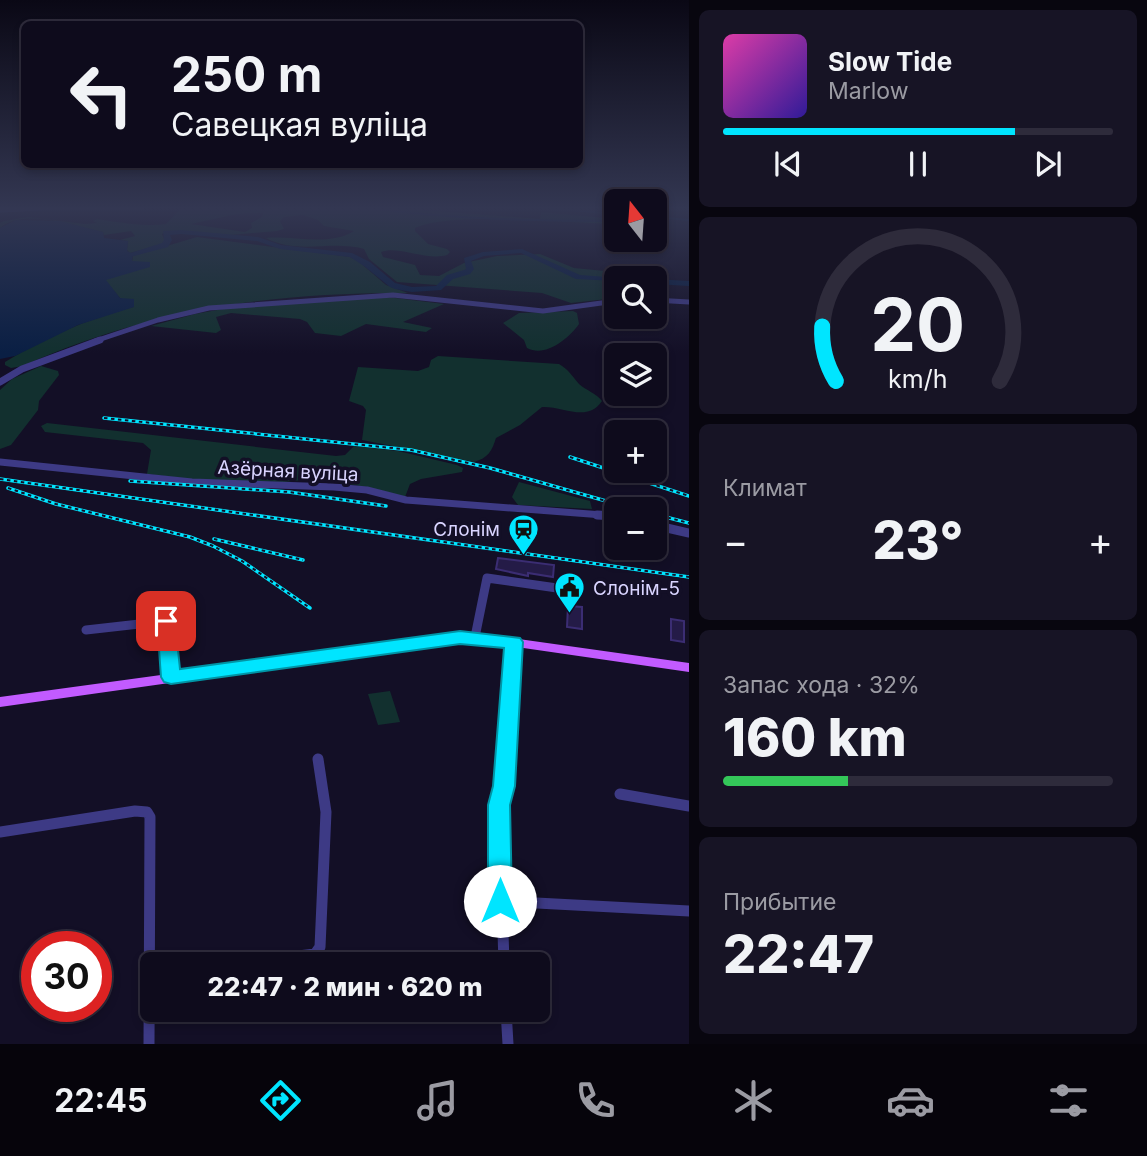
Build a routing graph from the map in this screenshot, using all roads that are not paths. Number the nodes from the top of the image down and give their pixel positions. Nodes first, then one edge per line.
1 (667, 301) edge
2 (604, 302) edge
3 (688, 302) edge
4 (0, 382) edge
5 (0, 462) edge
6 (604, 515) edge
7 (667, 528) edge
8 (688, 533) edge
9 (557, 589) dead end
10 (86, 630) dead end
11 (474, 637) junction
12 (514, 642) junction
13 (688, 668) edge
14 (171, 677) junction
15 (0, 702) edge
16 (318, 759) dead end
17 (620, 794) dead end
18 (688, 806) edge
19 (0, 832) edge
20 (500, 901) junction
21 (688, 911) edge
22 (151, 952) edge
23 (316, 952) edge
24 (503, 952) edge
25 (150, 1022) edge
26 (507, 1022) edge
27 (149, 1044) edge
28 (508, 1044) edge

1 - 3 street
2 - 4 street
5 - 6 street, Азёрная вуліца
7 - 8 street
9 - 11 street
10 - 14 street
11 - 12 main road
11 - 14 main road
12 - 13 main road
12 - 20 street
14 - 15 main road
16 - 23 street
17 - 18 street
19 - 22 street
20 - 21 street
20 - 24 street
25 - 27 street
26 - 28 street

